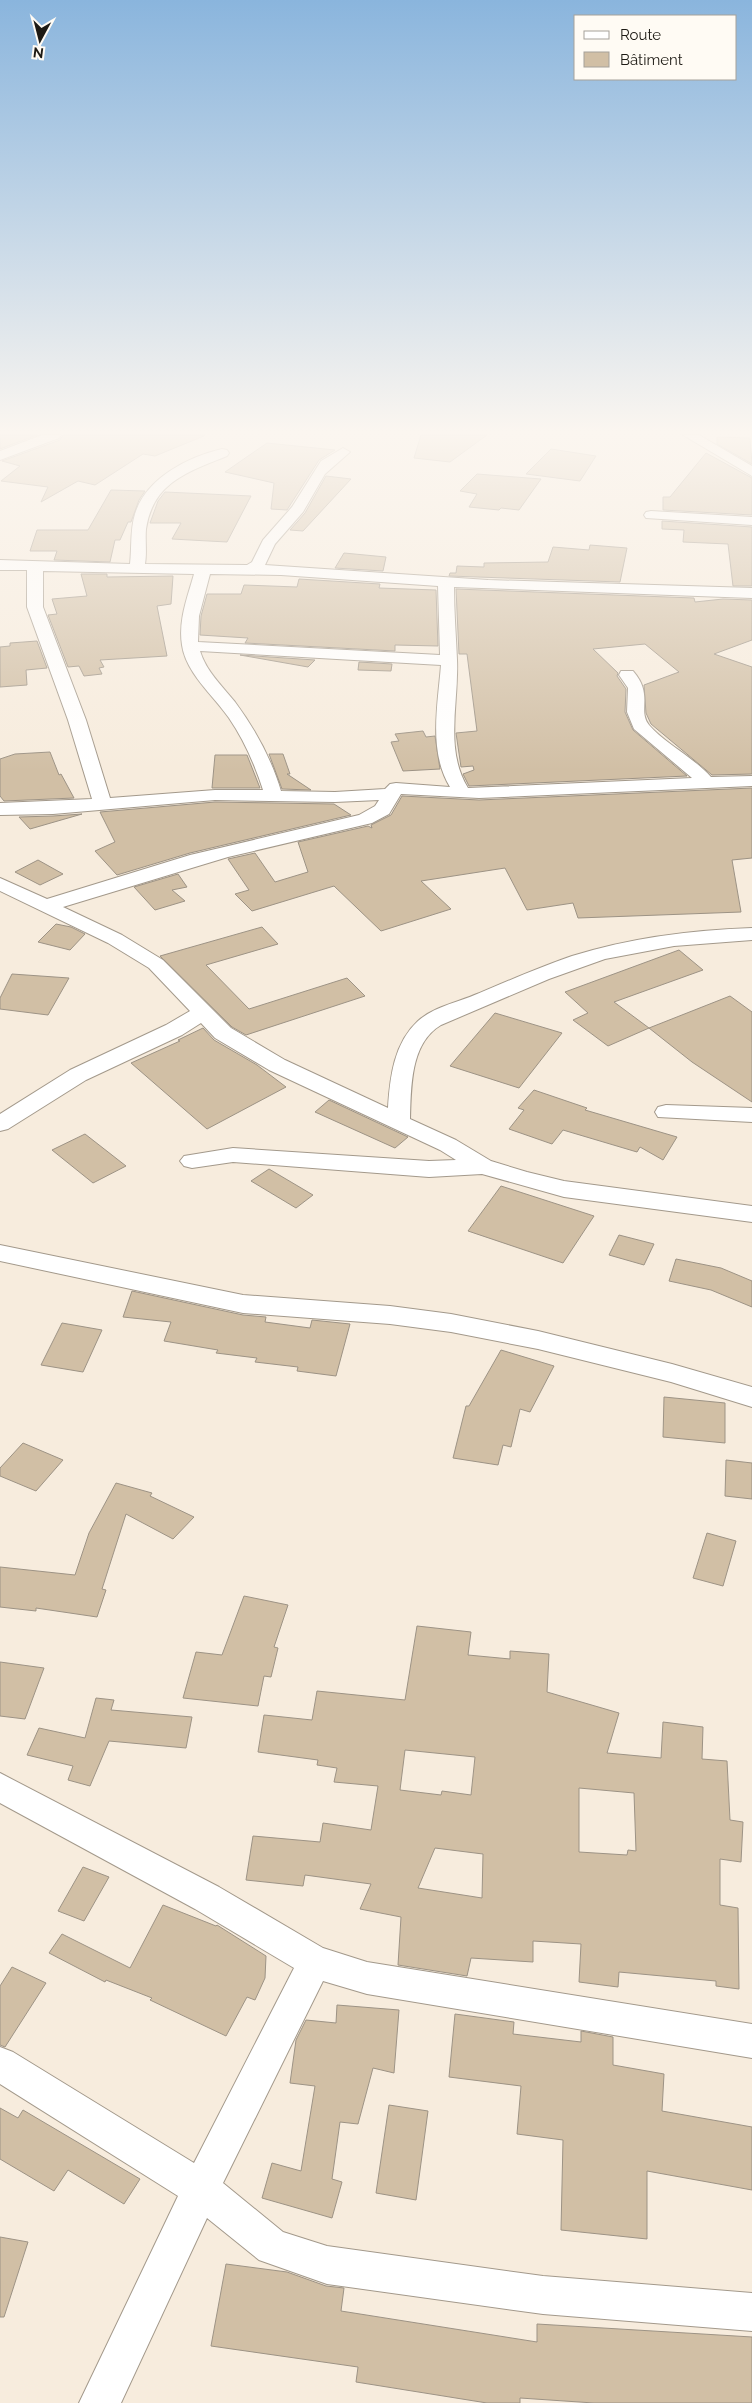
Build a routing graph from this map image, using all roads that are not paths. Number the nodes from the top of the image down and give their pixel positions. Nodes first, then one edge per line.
1 (138, 547) edge
2 (266, 547) edge
3 (0, 565) edge
4 (35, 566) junction
5 (137, 569) junction
6 (251, 569) junction
7 (203, 570) junction
8 (446, 581) junction
9 (752, 593) edge
10 (190, 646) junction
11 (449, 660) junction
12 (627, 675) dead end
13 (752, 781) edge
14 (707, 784) junction
15 (396, 788) junction
16 (462, 793) junction
17 (274, 794) junction
18 (103, 804) junction
19 (0, 809) edge
20 (0, 884) edge
21 (46, 905) junction
22 (752, 934) edge
23 (202, 1013) junction
24 (666, 1112) dead end
25 (752, 1115) edge
26 (399, 1121) junction
27 (0, 1124) edge
28 (192, 1161) dead end
29 (483, 1166) junction
30 (752, 1214) edge
31 (0, 1253) edge
32 (752, 1397) edge
33 (0, 1788) edge
34 (315, 1962) junction
35 (752, 2041) edge
36 (0, 2064) edge
37 (201, 2189) junction
38 (752, 2312) edge
39 (99, 2403) edge

1 - 5 street
2 - 6 street
3 - 4 street
4 - 5 street
4 - 18 street
5 - 7 street
6 - 7 street
6 - 8 street
7 - 10 street
8 - 9 street
8 - 11 street
10 - 11 street
10 - 17 street
11 - 16 street
12 - 14 street
13 - 14 street
14 - 16 street
15 - 16 street
15 - 17 street
15 - 21 street
17 - 18 street
18 - 19 street
20 - 21 street
21 - 23 street
22 - 26 street
23 - 26 street
23 - 27 street
24 - 25 street
26 - 29 street
28 - 29 street
29 - 30 street
31 - 32 street
33 - 34 street
34 - 35 street
34 - 37 street
36 - 37 street
37 - 38 street
37 - 39 street

